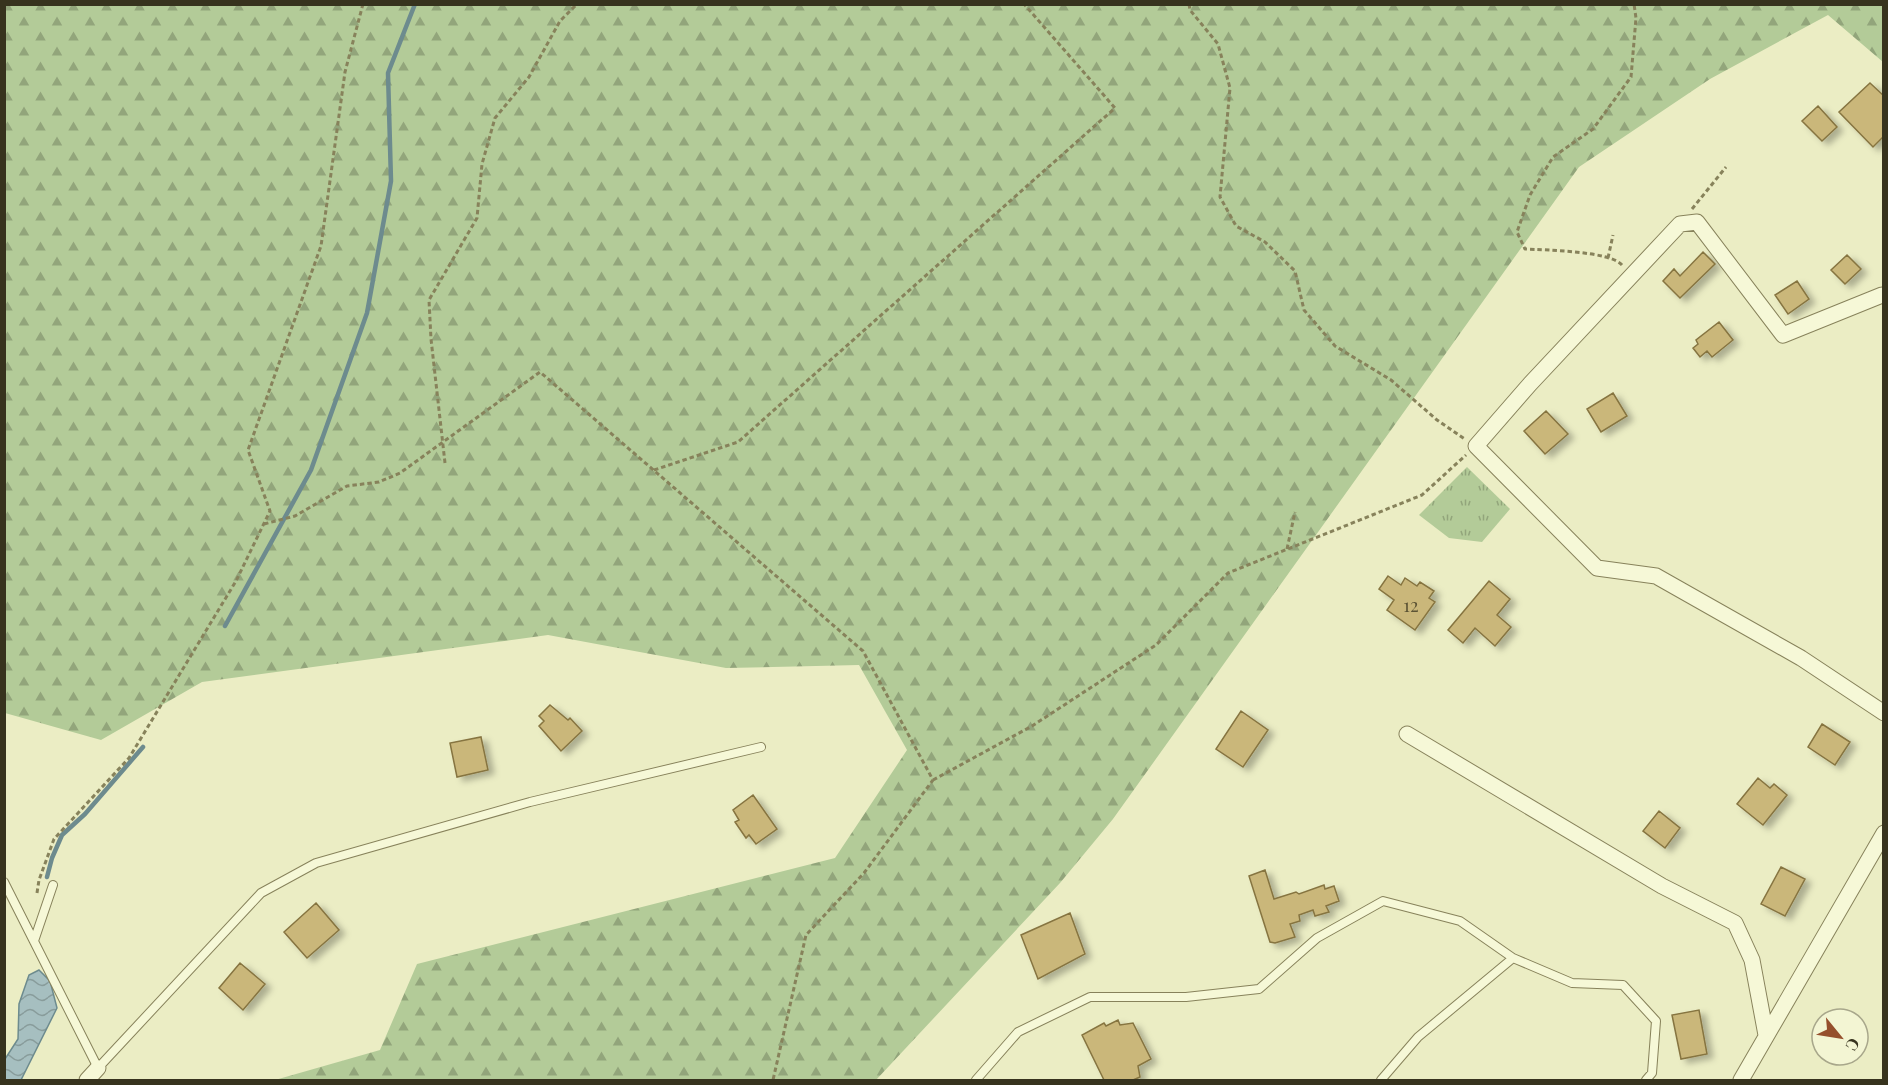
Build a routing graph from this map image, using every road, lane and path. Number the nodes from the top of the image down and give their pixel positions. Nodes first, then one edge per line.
1 (363, 4) edge
2 (577, 4) edge
3 (1024, 4) edge
4 (1189, 4) edge
5 (1634, 4) edge
6 (1726, 167) dead end
7 (1680, 224) junction
8 (1613, 235) dead end
9 (1608, 258) junction
10 (1631, 275) junction
11 (1882, 295) edge
12 (442, 443) junction
13 (1476, 446) junction
14 (445, 463) dead end
15 (654, 470) junction
16 (1295, 512) dead end
17 (264, 524) junction
18 (1287, 549) junction
19 (1884, 713) edge
20 (1407, 734) dead end
21 (761, 747) dead end
22 (933, 780) junction
23 (1884, 833) edge
24 (39, 880) dead end
25 (4, 882) edge
26 (53, 885) dead end
27 (34, 941) junction
28 (1513, 958) junction
29 (1766, 1035) junction
30 (98, 1068) junction
31 (87, 1080) edge
32 (773, 1080) edge
33 (976, 1080) edge
34 (1381, 1080) edge
35 (1646, 1080) edge
36 (1741, 1080) edge

1 - 17 path
2 - 12 path
3 - 15 path
4 - 13 path
5 - 9 path
6 - 7 path
7 - 10 street
7 - 11 street
8 - 9 path
9 - 10 path
10 - 13 street
12 - 14 path
12 - 15 path
12 - 17 path
13 - 18 path
13 - 19 street
15 - 22 path
16 - 18 path
17 - 24 path
18 - 22 path
20 - 29 street
21 - 30 lane
22 - 32 path
23 - 29 street
25 - 27 lane
26 - 27 lane
27 - 30 lane
28 - 33 lane
28 - 34 lane
28 - 35 lane
29 - 36 street
30 - 31 street

